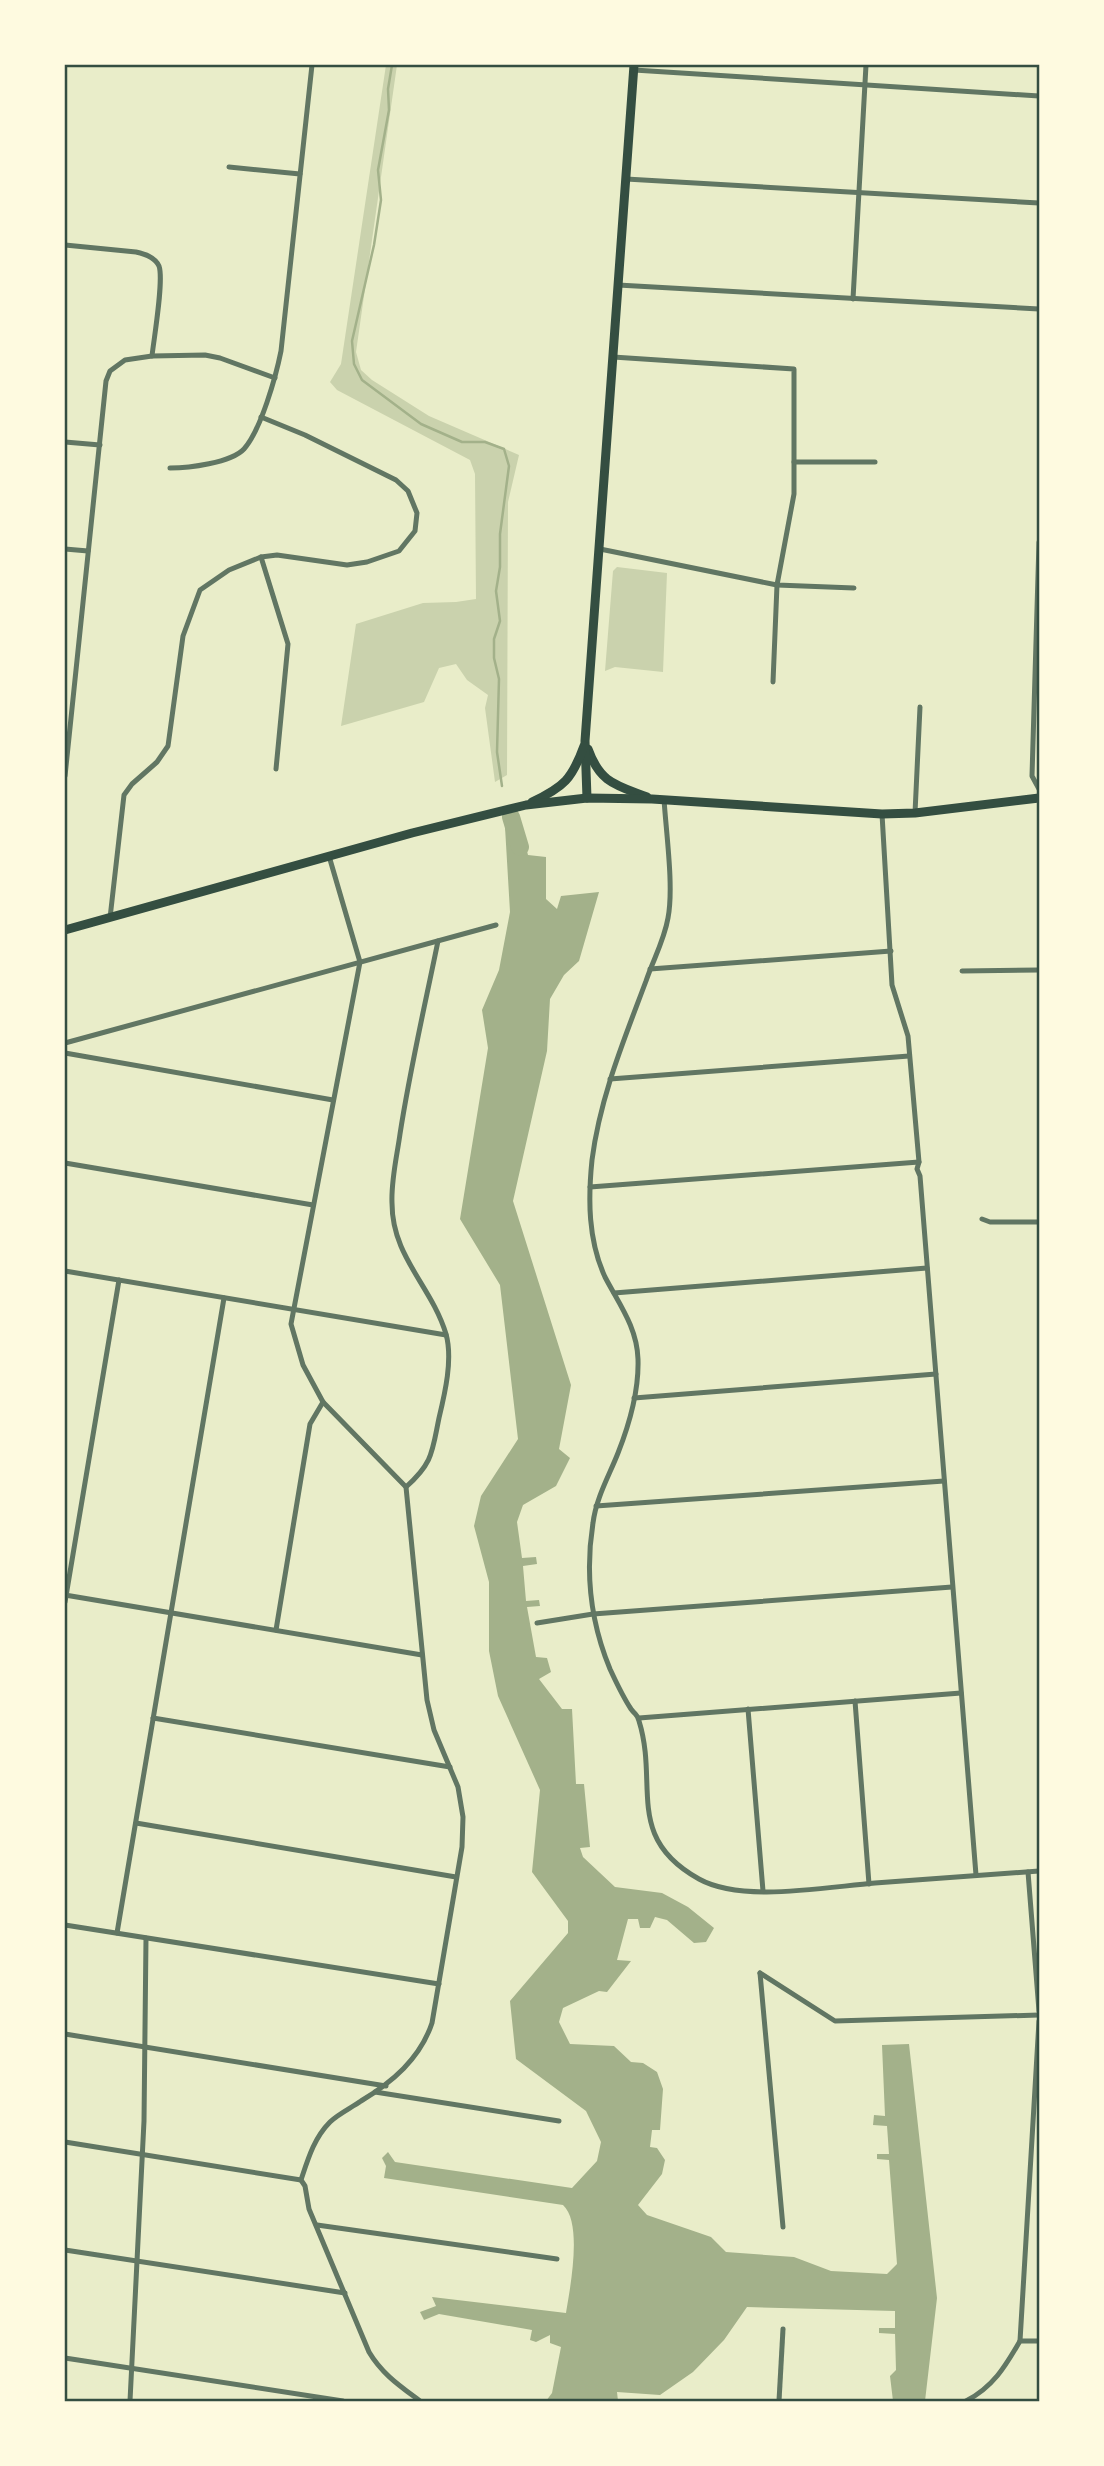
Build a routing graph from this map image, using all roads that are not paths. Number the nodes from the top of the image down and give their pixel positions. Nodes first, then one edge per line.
1 (312, 65) edge
2 (866, 65) edge
3 (634, 67) edge
4 (864, 85) junction
5 (1039, 96) edge
6 (229, 167) dead end
7 (300, 174) junction
8 (626, 179) junction
9 (859, 192) junction
10 (1039, 203) edge
11 (65, 245) edge
12 (618, 285) junction
13 (853, 299) junction
14 (1039, 309) edge
15 (152, 356) junction
16 (613, 357) junction
17 (275, 378) junction
18 (261, 417) junction
19 (65, 442) edge
20 (100, 445) junction
21 (794, 462) junction
22 (875, 462) dead end
23 (170, 468) dead end
24 (1039, 542) edge
25 (65, 549) edge
26 (600, 549) junction
27 (88, 551) junction
28 (261, 557) junction
29 (776, 585) junction
30 (853, 588) dead end
31 (773, 681) dead end
32 (919, 708) dead end
33 (586, 741) junction
34 (276, 769) dead end
35 (65, 776) edge
36 (1039, 789) edge
37 (587, 798) junction
38 (1039, 798) edge
39 (652, 799) junction
40 (664, 799) junction
41 (526, 805) junction
42 (915, 813) junction
43 (882, 814) junction
44 (329, 856) junction
45 (110, 918) junction
46 (496, 925) dead end
47 (65, 930) edge
48 (438, 941) junction
49 (891, 951) junction
50 (360, 962) junction
51 (650, 969) junction
52 (1039, 970) edge
53 (962, 971) dead end
54 (65, 1044) edge
55 (65, 1053) edge
56 (909, 1056) junction
57 (610, 1079) junction
58 (333, 1100) junction
59 (919, 1162) junction
60 (65, 1163) edge
61 (590, 1187) junction
62 (313, 1205) junction
63 (982, 1219) dead end
64 (1039, 1222) edge
65 (927, 1268) junction
66 (65, 1271) edge
67 (119, 1280) junction
68 (614, 1293) junction
69 (223, 1298) junction
70 (292, 1310) junction
71 (446, 1335) junction
72 (936, 1374) junction
73 (634, 1398) junction
74 (323, 1402) junction
75 (944, 1481) junction
76 (406, 1487) junction
77 (596, 1506) junction
78 (952, 1587) junction
79 (65, 1595) edge
80 (65, 1602) edge
81 (171, 1613) junction
82 (593, 1614) junction
83 (537, 1623) dead end
84 (276, 1630) junction
85 (422, 1655) junction
86 (961, 1693) junction
87 (855, 1701) junction
88 (748, 1709) junction
89 (153, 1718) junction
90 (639, 1718) junction
91 (450, 1767) junction
92 (136, 1823) junction
93 (1039, 1871) edge
94 (1028, 1872) junction
95 (976, 1875) junction
96 (456, 1877) junction
97 (869, 1884) junction
98 (763, 1891) junction
99 (65, 1925) edge
100 (117, 1933) junction
101 (146, 1938) junction
102 (439, 1984) junction
103 (1039, 2013) edge
104 (1039, 2021) edge
105 (65, 2034) edge
106 (145, 2047) junction
107 (386, 2086) junction
108 (375, 2092) junction
109 (559, 2121) dead end
110 (65, 2142) edge
111 (142, 2155) junction
112 (301, 2180) junction
113 (317, 2225) junction
114 (783, 2227) dead end
115 (65, 2250) edge
116 (557, 2259) dead end
117 (137, 2261) junction
118 (345, 2293) junction
119 (783, 2329) dead end
120 (1020, 2341) junction
121 (1039, 2341) edge
122 (65, 2358) edge
123 (131, 2368) junction
124 (130, 2401) edge
125 (343, 2401) edge
126 (420, 2401) edge
127 (779, 2401) edge
128 (967, 2401) edge

1 - 7 street
2 - 4 street
3 - 4 street
3 - 8 main road
4 - 5 street
4 - 9 street
6 - 7 street
7 - 17 street
8 - 9 street
8 - 12 main road
9 - 10 street
9 - 13 street
11 - 15 street
12 - 13 street
12 - 16 main road
13 - 14 street
15 - 17 street
15 - 20 street
16 - 21 street
16 - 26 main road
17 - 18 street
18 - 23 street
18 - 28 street
19 - 20 street
20 - 27 street
21 - 22 street
21 - 29 street
24 - 36 street
25 - 27 street
26 - 29 street
26 - 33 main road
27 - 35 street
28 - 34 street
28 - 45 street
29 - 30 street
29 - 31 street
32 - 42 street
33 - 37 main road
33 - 39 main road
33 - 41 main road
37 - 39 main road
37 - 41 main road
38 - 42 main road
39 - 40 main road
40 - 43 main road
40 - 51 street
41 - 44 main road
42 - 43 main road
43 - 49 street
44 - 45 main road
44 - 50 street
45 - 47 main road
46 - 48 street
48 - 50 street
48 - 71 street
49 - 51 street
49 - 56 street
50 - 54 street
50 - 58 street
51 - 57 street
52 - 53 street
55 - 58 street
56 - 57 street
56 - 59 street
57 - 61 street
58 - 62 street
59 - 61 street
59 - 65 street
60 - 62 street
61 - 68 street
62 - 70 street
63 - 64 street
65 - 68 street
65 - 72 street
66 - 67 street
67 - 69 street
67 - 79 street
68 - 73 street
69 - 70 street
69 - 81 street
70 - 71 street
70 - 74 street
71 - 76 street
72 - 73 street
72 - 75 street
73 - 77 street
74 - 76 street
74 - 84 street
75 - 77 street
75 - 78 street
76 - 85 street
77 - 82 street
78 - 82 street
78 - 86 street
79 - 80 street
79 - 81 street
81 - 84 street
81 - 89 street
82 - 83 street
82 - 90 street
84 - 85 street
85 - 91 street
86 - 87 street
86 - 95 street
87 - 88 street
87 - 97 street
88 - 90 street
88 - 98 street
89 - 91 street
89 - 92 street
90 - 98 street
91 - 96 street
92 - 96 street
92 - 100 street
93 - 94 street
94 - 95 street
94 - 103 street
95 - 97 street
96 - 102 street
97 - 98 street
99 - 100 street
100 - 101 street
101 - 102 street
101 - 106 street
102 - 107 street
103 - 114 street
104 - 120 street
105 - 106 street
106 - 107 street
106 - 111 street
107 - 108 street
108 - 109 street
108 - 112 street
110 - 111 street
111 - 112 street
111 - 117 street
112 - 113 street
113 - 116 street
113 - 118 street
115 - 117 street
117 - 118 street
117 - 123 street
118 - 126 street
119 - 127 street
120 - 121 street
120 - 128 street
122 - 123 street
123 - 124 street
123 - 125 street

